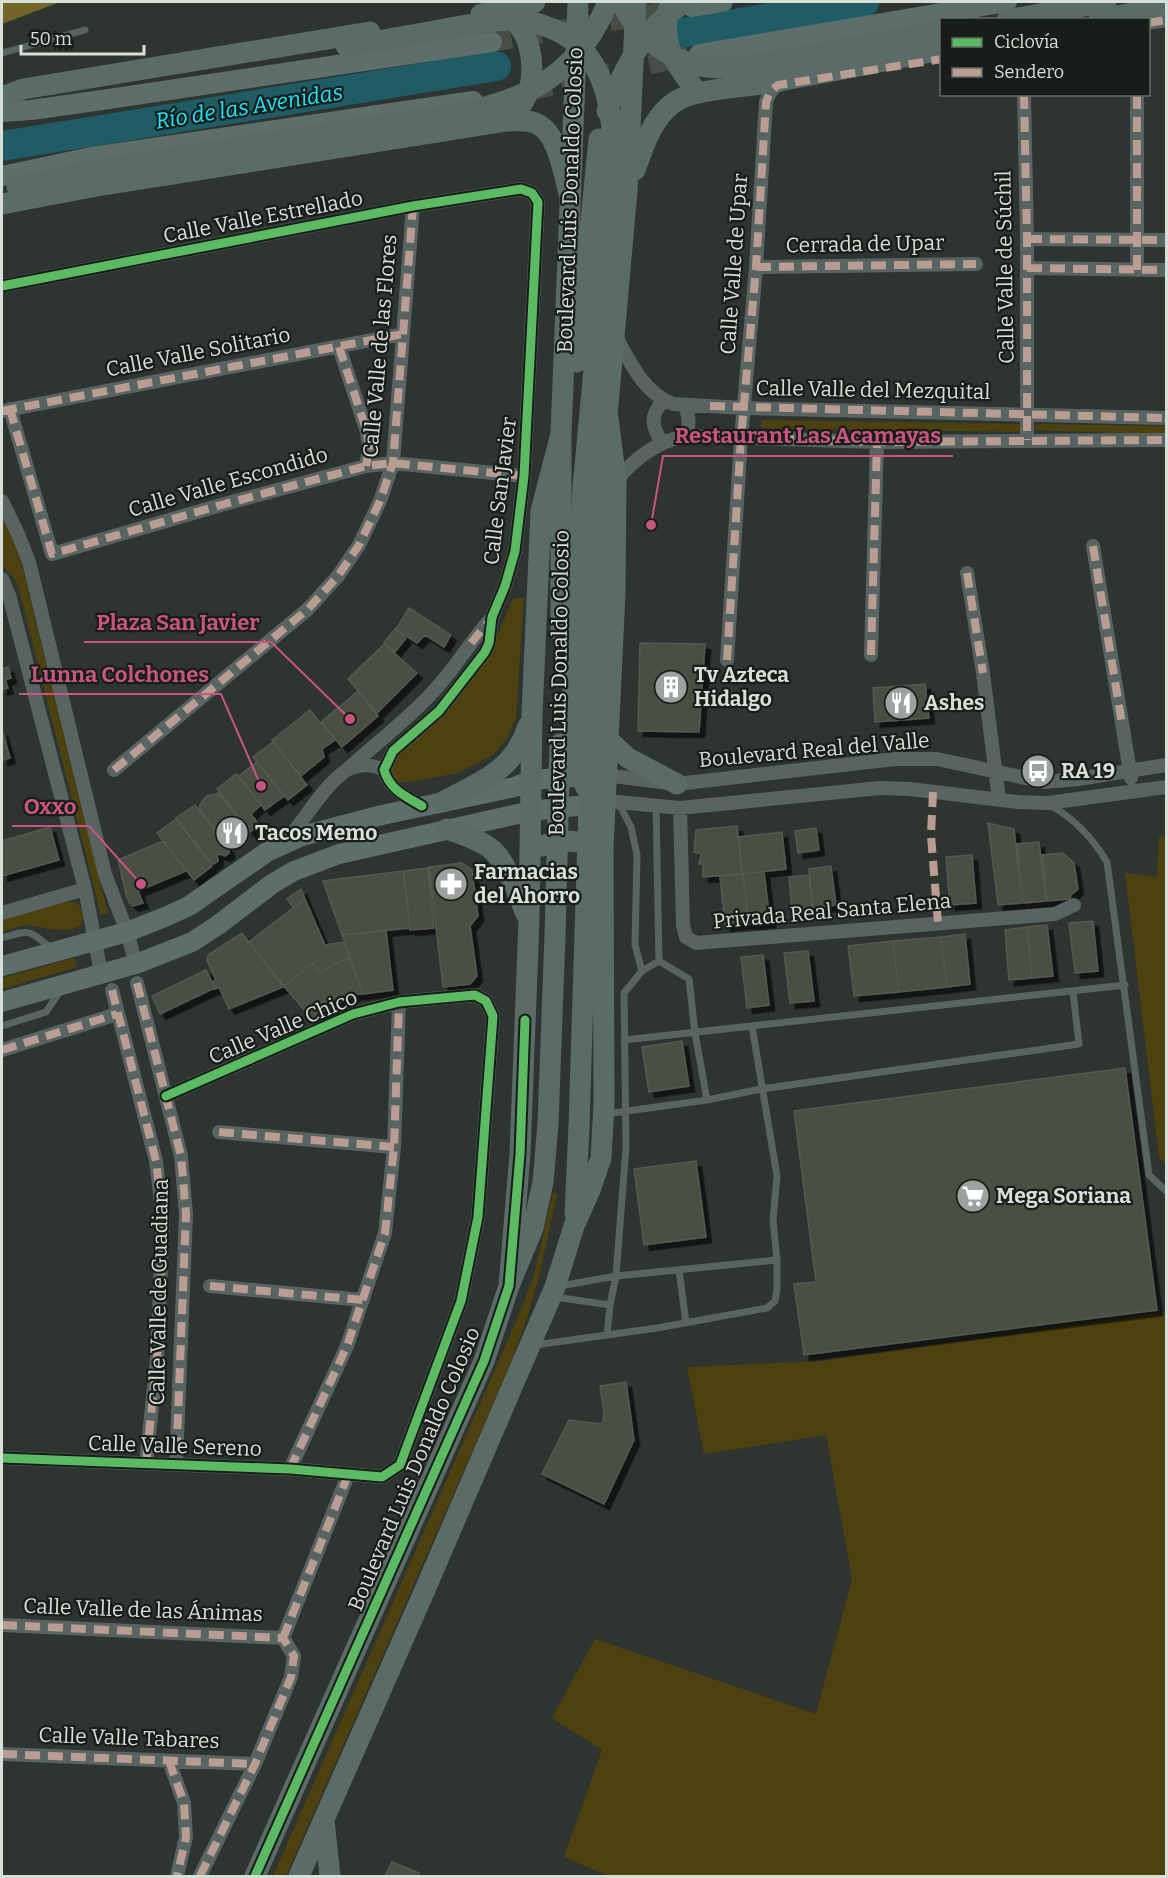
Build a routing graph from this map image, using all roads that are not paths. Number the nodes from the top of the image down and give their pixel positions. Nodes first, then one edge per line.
1 (535, 2) edge
2 (578, 2) edge
3 (608, 2) edge
4 (621, 2) edge
5 (636, 2) edge
6 (670, 2) edge
7 (723, 2) edge
8 (1006, 2) edge
9 (1106, 2) edge
10 (689, 4) edge
11 (1167, 6) edge
12 (487, 13) junction
13 (1018, 18) edge
14 (1109, 18) edge
15 (1167, 20) edge
16 (1150, 23) edge
17 (85, 30) dead end
18 (940, 31) edge
19 (492, 42) tunnel mouth
20 (940, 50) edge
21 (2, 52) edge
22 (699, 54) tunnel mouth
23 (940, 59) edge
24 (698, 93) junction
25 (502, 96) dead end
26 (1024, 96) edge
27 (1137, 96) edge
28 (2, 97) edge
29 (2, 104) edge
30 (2, 112) edge
31 (507, 121) junction
32 (2, 176) edge
33 (2, 190) edge
34 (627, 191) junction
35 (531, 193) joint
36 (570, 197) junction
37 (2, 204) edge
38 (413, 206) junction
39 (1027, 238) junction
40 (1137, 239) junction
41 (1167, 240) edge
42 (976, 264) dead end
43 (756, 267) junction
44 (1028, 267) junction
45 (1137, 270) junction
46 (1167, 270) edge
47 (2, 286) edge
48 (403, 334) junction
49 (614, 334) junction
50 (339, 347) junction
51 (663, 401) junction
52 (685, 405) junction
53 (562, 406) junction
54 (744, 408) junction
55 (6, 410) edge
56 (1028, 414) junction
57 (608, 418) junction
58 (1167, 418) edge
59 (561, 434) junction
60 (686, 436) junction
61 (741, 439) junction
62 (1027, 440) junction
63 (1167, 440) edge
64 (877, 442) junction
65 (662, 443) junction
66 (393, 463) junction
67 (366, 466) junction
68 (524, 476) junction
69 (616, 481) junction
70 (2, 501) edge
71 (1093, 546) dead end
72 (967, 573) dead end
73 (2, 579) edge
74 (492, 617) junction
75 (871, 655) dead end
76 (461, 659) junction
77 (727, 660) dead end
78 (474, 668) junction
79 (431, 694) junction
80 (444, 705) junction
81 (532, 714) junction
82 (532, 736) junction
83 (607, 736) junction
84 (1167, 765) edge
85 (348, 769) junction
86 (114, 770) dead end
87 (384, 770) junction
88 (995, 770) junction
89 (1130, 771) junction
90 (605, 775) junction
91 (531, 780) junction
92 (1044, 782) junction
93 (677, 784) junction
94 (1167, 787) edge
95 (1133, 792) junction
96 (604, 800) junction
97 (999, 800) junction
98 (443, 802) junction
99 (1048, 803) junction
100 (422, 806) junction
101 (656, 806) junction
102 (680, 808) junction
103 (531, 811) junction
104 (447, 829) junction
105 (283, 844) junction
106 (603, 848) junction
107 (530, 850) junction
108 (86, 889) junction
109 (1074, 905) dead end
110 (2, 913) edge
111 (529, 920) junction
112 (127, 932) junction
113 (2, 938) edge
114 (95, 940) junction
115 (54, 951) junction
116 (659, 961) junction
117 (2, 966) edge
118 (642, 971) junction
119 (136, 973) junction
120 (101, 974) junction
121 (64, 984) junction
122 (1125, 985) junction
123 (112, 990) dead end
124 (1073, 992) junction
125 (486, 1001) joint
126 (2, 1002) edge
127 (399, 1002) junction
128 (117, 1014) junction
129 (2, 1026) edge
130 (752, 1026) junction
131 (695, 1032) junction
132 (624, 1040) junction
133 (2, 1050) edge
134 (761, 1089) junction
135 (166, 1096) junction
136 (707, 1100) junction
137 (625, 1112) junction
138 (604, 1114) junction
139 (219, 1132) dead end
140 (394, 1147) junction
141 (1167, 1191) edge
142 (574, 1226) junction
143 (777, 1260) junction
144 (679, 1270) junction
145 (616, 1276) junction
146 (210, 1286) dead end
147 (509, 1286) junction
148 (553, 1291) junction
149 (363, 1300) junction
150 (610, 1305) junction
151 (686, 1323) junction
152 (607, 1335) junction
153 (530, 1346) junction
154 (2, 1458) edge
155 (146, 1463) junction
156 (176, 1464) junction
157 (290, 1469) junction
158 (348, 1474) junction
159 (2, 1625) edge
160 (283, 1638) junction
161 (2, 1754) edge
162 (169, 1761) junction
163 (255, 1764) junction
164 (324, 1820) junction
165 (177, 1876) edge
166 (200, 1876) edge
167 (255, 1876) edge
168 (299, 1876) edge
169 (330, 1876) edge

1 - 12 main road
2 - 36 main road, Boulevard Luis Donaldo Colosio
3 - 33 main road, bridge
4 - 18 main road, bridge
5 - 34 main road, Boulevard Luis Donaldo Colosio
6 - 24 main road
7 - 10 main road
8 - 22 main road
9 - 13 main road
10 - 53 main road, bridge
11 - 14 main road
12 - 28 main road
12 - 31 main road
15 - 16 street
17 - 21 lane
19 - 30 main road
20 - 24 main road
23 - 43 street, Calle Valle de Upar
24 - 34 main road
25 - 32 main road
26 - 39 street, Calle Valle de Súchil
27 - 40 street
29 - 96 main road, bridge
31 - 36 main road
31 - 37 main road
34 - 49 main road, Boulevard Luis Donaldo Colosio
35 - 38 street, Calle Valle Estrellado
35 - 68 street, Calle San Javier
36 - 53 main road, Boulevard Luis Donaldo Colosio
38 - 47 street, Calle Valle Estrellado
38 - 48 street, Calle Valle de las Flores
39 - 40 street
39 - 44 street, Calle Valle de Súchil
40 - 41 street
40 - 45 street
42 - 43 street, Cerrada de Upar
43 - 54 street, Calle Valle de Upar
44 - 45 street
44 - 56 street, Calle Valle de Súchil
45 - 46 street
48 - 50 street, Calle Valle Solitario
48 - 66 street, Calle Valle de las Flores
49 - 51 street
49 - 57 main road, Boulevard Luis Donaldo Colosio
50 - 55 street, Calle Valle Solitario
50 - 67 street, Calle Valle de las Flores
51 - 52 street, Calle Valle del Mezquital
51 - 65 street
52 - 54 street, Calle Valle del Mezquital
52 - 60 street
53 - 59 main road, Boulevard Luis Donaldo Colosio
54 - 56 street, Calle Valle del Mezquital
54 - 61 street, Calle Valle de Upar
55 - 67 street, Calle Valle Escondido
56 - 58 street, Calle Valle del Mezquital
56 - 62 street, Calle Valle de Súchil
57 - 69 main road, Boulevard Luis Donaldo Colosio
57 - 96 main road, Boulevard Luis Donaldo Colosio, bridge
59 - 81 main road, Boulevard Luis Donaldo Colosio
59 - 147 main road, Boulevard Luis Donaldo Colosio, bridge
60 - 61 street
60 - 65 street
61 - 64 street
61 - 77 street, Calle Valle de Upar
62 - 63 street
62 - 64 street
64 - 75 street
65 - 69 street
66 - 67 street, Calle Valle Escondido
66 - 68 street, Calle Valle Escondido
66 - 86 street, Calle Valle de las Flores
68 - 74 street, Calle San Javier
69 - 83 main road, Boulevard Luis Donaldo Colosio
70 - 112 street, Calle Valle de Guadiana
71 - 89 street
72 - 88 street
73 - 108 street
74 - 76 street, Calle San Javier
74 - 78 street, Calle San Javier
76 - 78 street
76 - 79 street, Calle San Javier
78 - 80 street, Calle San Javier
79 - 80 street
79 - 85 street, Calle San Javier
80 - 87 street, Calle San Javier
81 - 82 main road, Boulevard Luis Donaldo Colosio
81 - 98 main road
82 - 83 main road
82 - 91 main road, Boulevard Luis Donaldo Colosio
83 - 90 main road, Boulevard Luis Donaldo Colosio
83 - 93 main road
84 - 89 street, Boulevard Real del Valle
85 - 87 street
85 - 105 street, Calle San Javier
87 - 100 street
88 - 92 street, Boulevard Real del Valle
88 - 93 street, Boulevard Real del Valle
88 - 97 street
89 - 92 street, Boulevard Real del Valle
89 - 95 street
90 - 91 main road
90 - 93 street, Boulevard Real del Valle
90 - 96 main road, Boulevard Luis Donaldo Colosio
91 - 98 main road
91 - 103 main road, Boulevard Luis Donaldo Colosio
92 - 99 street
94 - 95 street, Boulevard Real del Valle
95 - 99 street, Boulevard Real del Valle
96 - 101 street, Boulevard Real del Valle
96 - 103 main road
96 - 106 main road, Boulevard Luis Donaldo Colosio
96 - 118 lane
96 - 142 main road, Boulevard Luis Donaldo Colosio, bridge
97 - 99 street, Boulevard Real del Valle
97 - 102 street, Boulevard Real del Valle
98 - 100 main road
99 - 122 lane
100 - 105 main road
101 - 102 street, Boulevard Real del Valle
101 - 116 lane
102 - 109 street, Privada Real Santa Elena
103 - 104 main road
103 - 107 main road, Boulevard Luis Donaldo Colosio
104 - 111 main road
104 - 119 main road
105 - 112 main road
106 - 107 main road
106 - 138 main road, Boulevard Luis Donaldo Colosio
107 - 111 main road, Boulevard Luis Donaldo Colosio
108 - 110 street
108 - 114 street
111 - 147 main road, Boulevard Luis Donaldo Colosio
112 - 114 main road
112 - 119 street, Calle Valle de Guadiana
113 - 115 lane
114 - 115 main road
114 - 120 street
115 - 117 main road
116 - 118 lane
116 - 131 lane
118 - 132 lane
119 - 120 main road
119 - 135 street, Calle Valle de Guadiana
120 - 121 main road
121 - 126 main road
121 - 129 lane
122 - 124 lane
122 - 141 lane
123 - 128 street, Calle Valle de Guadiana
124 - 130 lane
124 - 134 lane
125 - 127 street, Calle Valle Chico
125 - 158 street, Calle Valle Sereno
127 - 135 street, Calle Valle Chico
127 - 140 street
128 - 133 street
128 - 155 street, Calle Valle de Guadiana
130 - 131 lane
130 - 134 lane
131 - 132 lane
131 - 136 lane
132 - 137 lane
134 - 136 lane
134 - 143 lane
135 - 156 street, Calle Valle de Guadiana
136 - 137 lane
137 - 138 lane
137 - 145 lane
138 - 142 main road, Boulevard Luis Donaldo Colosio
139 - 140 street
140 - 149 street
142 - 148 main road, Boulevard Luis Donaldo Colosio
143 - 144 lane
143 - 151 lane
144 - 145 lane
144 - 151 lane
145 - 148 lane
145 - 150 lane
146 - 149 street
147 - 167 main road, Boulevard Luis Donaldo Colosio
148 - 150 lane
148 - 153 main road, Boulevard Luis Donaldo Colosio
149 - 157 street
150 - 152 lane
151 - 152 lane
152 - 153 lane
153 - 164 main road, Boulevard Luis Donaldo Colosio
154 - 155 street, Calle Valle Sereno
155 - 156 street, Calle Valle Sereno
156 - 157 street, Calle Valle Sereno
157 - 158 street, Calle Valle Sereno
158 - 160 street
159 - 160 street, Calle Valle de las Ánimas
160 - 163 street
161 - 162 street, Calle Valle Tabares
162 - 163 street, Calle Valle Tabares
162 - 165 street
163 - 166 street
164 - 168 main road, Boulevard Luis Donaldo Colosio
164 - 169 main road

